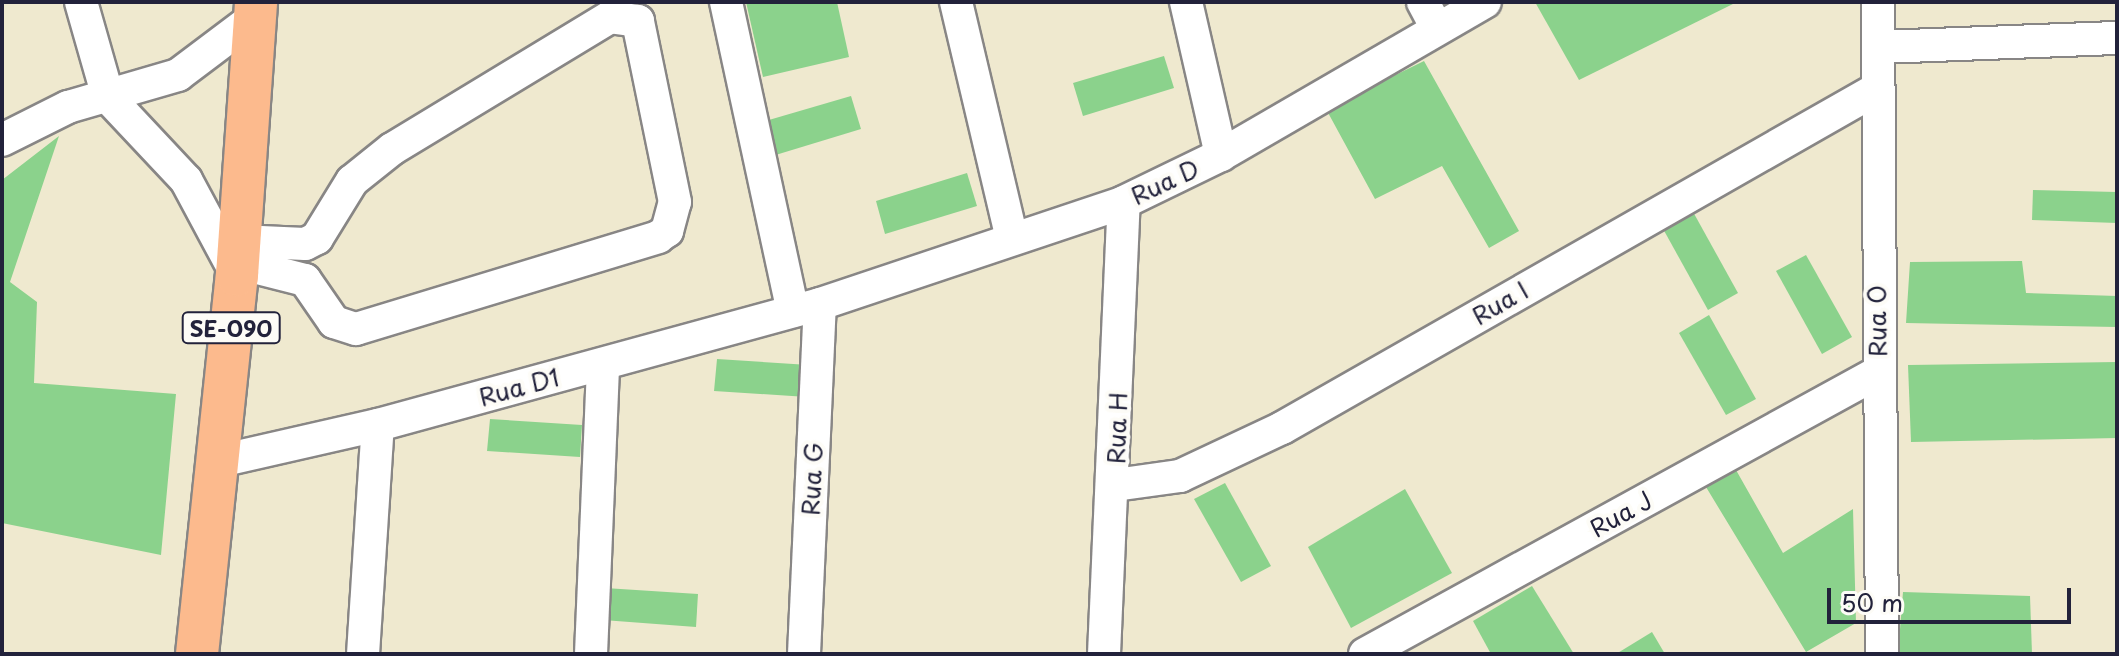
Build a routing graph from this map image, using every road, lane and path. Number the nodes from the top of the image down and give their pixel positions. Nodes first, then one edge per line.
1 (81, 2) edge
2 (726, 2) edge
3 (956, 2) edge
4 (1186, 2) edge
5 (1485, 2) edge
6 (1878, 2) edge
7 (256, 10) edge
8 (1430, 15) edge
9 (2117, 38) edge
10 (1881, 47) junction
11 (1875, 90) junction
12 (108, 97) junction
13 (2, 140) edge
14 (1221, 155) junction
15 (1124, 202) junction
16 (1011, 234) junction
17 (238, 260) junction
18 (806, 307) junction
19 (603, 364) junction
20 (1877, 373) junction
21 (378, 425) junction
22 (215, 462) junction
23 (1115, 485) junction
24 (1875, 649) edge
25 (197, 654) edge
26 (363, 654) edge
27 (591, 654) edge
28 (804, 654) edge
29 (1104, 654) edge
30 (1365, 654) edge

1 - 12 street
2 - 18 street, Rua G
3 - 16 street
4 - 14 street
5 - 8 street, Rua D
6 - 10 street, Rua O
7 - 12 street
7 - 17 main road, SE-090
8 - 14 street, Rua D
9 - 10 street
10 - 11 street, Rua O
11 - 20 street, Rua O
11 - 23 street, Rua I
12 - 13 street
12 - 17 street
14 - 15 street, Rua D
15 - 16 street, Rua D
15 - 23 street, Rua H
16 - 18 street, Rua D
17 - 17 street
17 - 22 main road, SE-090
18 - 19 street, Rua D1
18 - 28 street, Rua G
19 - 21 street, Rua D1
19 - 27 street
20 - 24 street, Rua O
20 - 30 street, Rua J
21 - 22 street, Rua D1
21 - 26 street
22 - 25 main road, SE-090
23 - 29 street, Rua H

